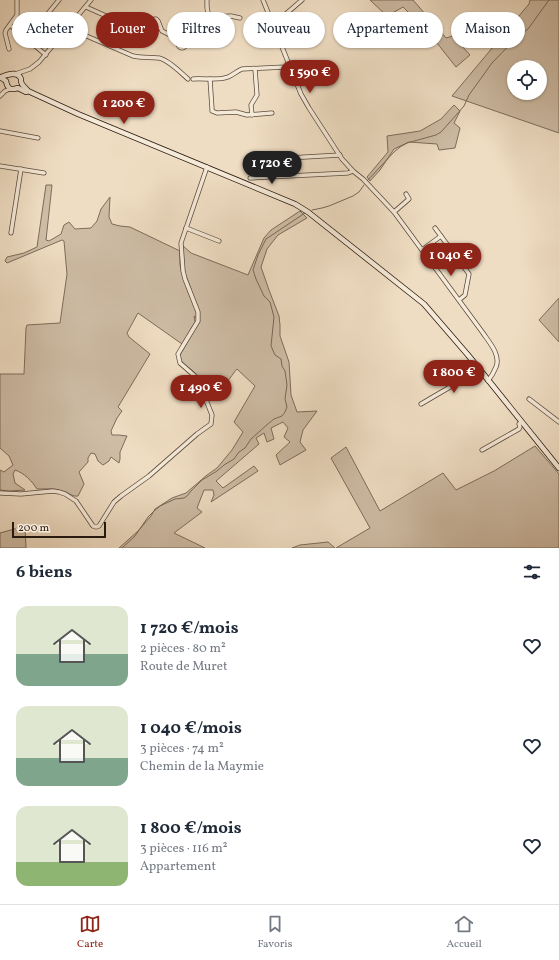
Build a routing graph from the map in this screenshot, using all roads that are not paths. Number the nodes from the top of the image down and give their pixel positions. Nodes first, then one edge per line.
1 (17, 0) edge
2 (59, 0) edge
3 (207, 0) edge
4 (263, 0) edge
5 (302, 0) edge
6 (89, 1) edge
7 (86, 7) junction
8 (49, 12) edge
9 (82, 12) edge
10 (268, 12) edge
11 (288, 12) edge
12 (240, 18) dead end
13 (10, 25) joint
14 (160, 27) joint
15 (167, 34) edge
16 (88, 37) edge
17 (38, 48) edge
18 (52, 48) edge
19 (282, 48) edge
20 (9, 49) dead end
21 (46, 55) junction
22 (289, 65) junction
23 (255, 69) junction
24 (23, 72) junction
25 (12, 74) junction
26 (0, 77) edge
27 (210, 79) junction
28 (21, 80) junction
29 (7, 87) junction
30 (18, 88) junction
31 (28, 91) junction
32 (0, 96) edge
33 (272, 113) dead end
34 (252, 115) junction
35 (0, 131) edge
36 (38, 138) dead end
37 (340, 154) junction
38 (271, 159) dead end
39 (0, 166) edge
40 (207, 167) junction
41 (21, 170) junction
42 (353, 172) junction
43 (44, 173) dead end
44 (250, 178) dead end
45 (406, 194) dead end
46 (394, 212) junction
47 (186, 228) junction
48 (435, 228) dead end
49 (11, 233) dead end
50 (441, 236) junction
51 (219, 241) dead end
52 (422, 250) junction
53 (459, 300) junction
54 (479, 370) junction
55 (488, 381) junction
56 (529, 399) dead end
57 (422, 404) dead end
58 (521, 422) junction
59 (559, 422) edge
60 (482, 450) dead end
61 (559, 468) edge
62 (0, 492) edge

1 - 13 street
2 - 8 street
3 - 12 street
4 - 10 street
5 - 11 street
6 - 7 street
7 - 9 street
7 - 14 street
13 - 20 street
14 - 15 street
16 - 27 street
17 - 21 street
18 - 21 street
19 - 22 street
21 - 24 street
22 - 23 street
22 - 37 street
23 - 27 street
23 - 34 street
24 - 25 street
24 - 28 street
25 - 26 main road
25 - 28 main road
25 - 29 main road
26 - 29 main road
27 - 34 street
28 - 30 main road
28 - 31 main road
29 - 30 main road
29 - 32 street
30 - 31 main road
31 - 40 main road
33 - 34 street
35 - 36 street
37 - 38 street
37 - 42 street
39 - 41 street
40 - 47 street
40 - 54 main road
41 - 43 street
41 - 49 street
42 - 44 street
42 - 46 street
45 - 46 street
46 - 52 street
47 - 51 street
47 - 62 street
48 - 50 street
50 - 52 street
50 - 53 street
52 - 53 street
53 - 55 street
54 - 55 main road
54 - 57 street
55 - 58 main road
56 - 59 street
58 - 60 street
58 - 61 main road

